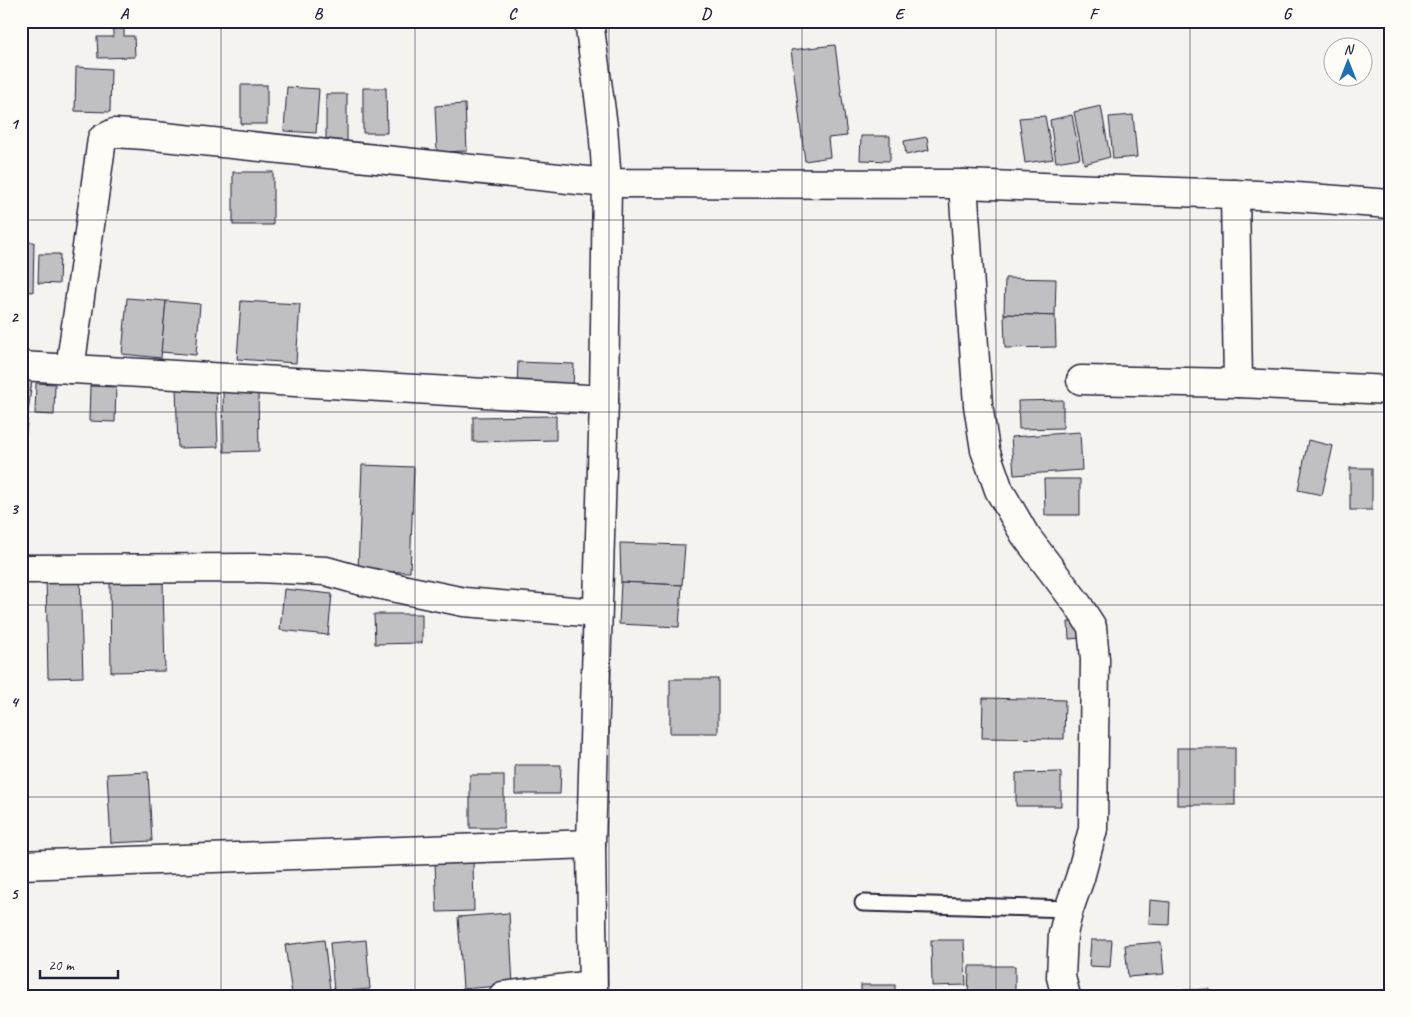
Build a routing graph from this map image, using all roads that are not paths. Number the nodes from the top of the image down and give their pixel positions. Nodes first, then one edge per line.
1 (589, 21) edge
2 (607, 183) junction
3 (964, 184) junction
4 (1234, 194) junction
5 (1390, 204) edge
6 (21, 366) edge
7 (70, 369) junction
8 (1081, 380) dead end
9 (1238, 383) junction
10 (1390, 390) edge
11 (604, 400) junction
12 (21, 569) edge
13 (597, 613) junction
14 (591, 844) junction
15 (21, 865) edge
16 (863, 903) dead end
17 (1069, 909) junction
18 (593, 990) edge
19 (503, 996) edge
20 (1066, 996) edge

1 - 2 street
2 - 3 street
2 - 7 street
2 - 11 street
3 - 4 street
3 - 17 street
4 - 5 street
4 - 9 street
6 - 7 street
7 - 11 street
8 - 9 street
9 - 10 street
11 - 13 street
12 - 13 street
13 - 14 street
14 - 15 street
14 - 18 street
16 - 17 lane
17 - 20 street
18 - 19 street

